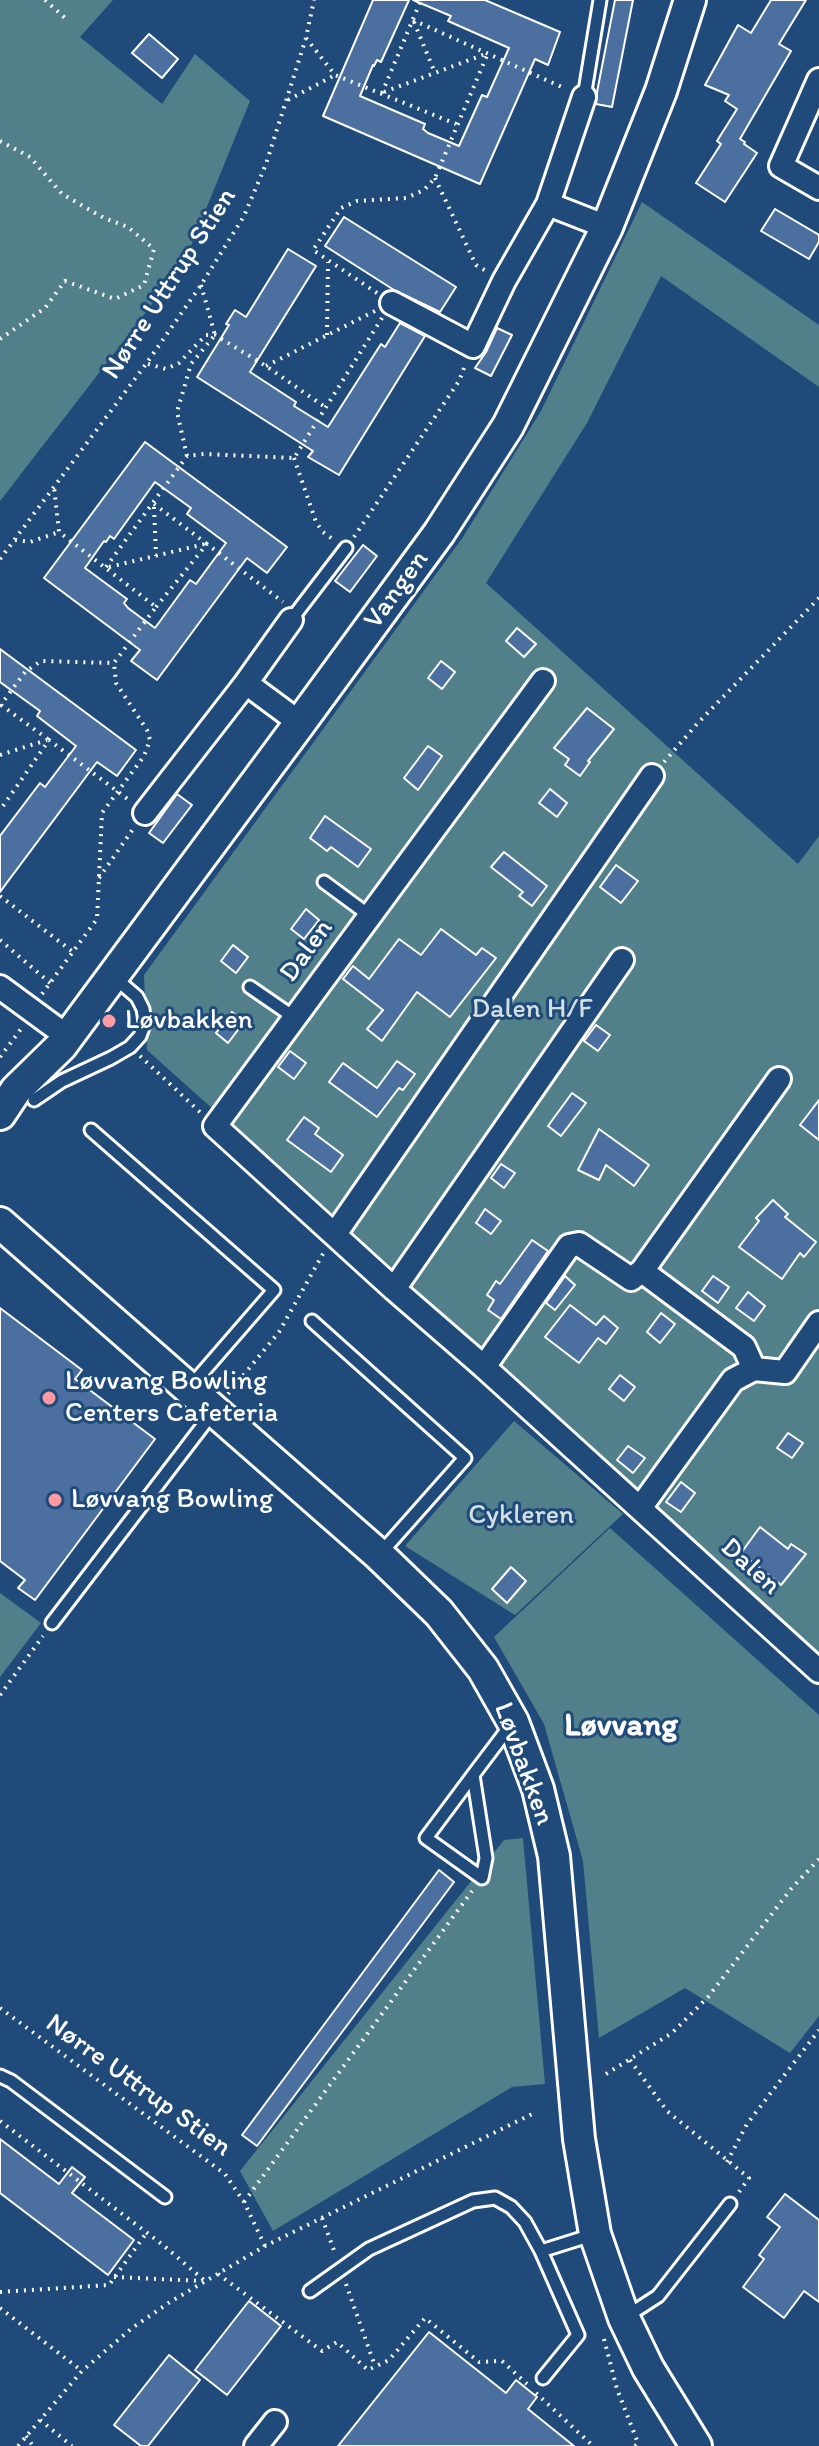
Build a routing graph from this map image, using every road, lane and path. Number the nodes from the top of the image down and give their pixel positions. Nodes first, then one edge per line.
1 (45, 0) edge
2 (314, 0) edge
3 (421, 0) edge
4 (600, 0) edge
5 (681, 0) edge
6 (690, 0) edge
7 (65, 18) dead end
8 (413, 20) junction
9 (306, 38) junction
10 (488, 53) junction
11 (435, 73) junction
12 (335, 75) junction
13 (819, 80) edge
14 (661, 91) junction
15 (382, 93) junction
16 (584, 97) junction
17 (286, 101) junction
18 (456, 124) junction
19 (0, 141) edge
20 (435, 178) junction
21 (819, 188) edge
22 (548, 204) junction
23 (607, 227) junction
24 (328, 261) junction
25 (504, 281) junction
26 (201, 285) junction
27 (392, 303) junction
28 (215, 335) junction
29 (327, 335) junction
30 (0, 339) edge
31 (473, 346) junction
32 (146, 364) junction
33 (266, 366) junction
34 (325, 407) junction
35 (187, 456) junction
36 (294, 458) junction
37 (54, 487) junction
38 (154, 504) junction
39 (59, 532) junction
40 (15, 540) junction
41 (207, 544) junction
42 (346, 548) junction
43 (156, 556) junction
44 (0, 559) edge
45 (106, 567) junction
46 (819, 598) edge
47 (156, 607) junction
48 (294, 616) junction
49 (114, 663) junction
50 (543, 681) dead end
51 (246, 683) junction
52 (0, 706) edge
53 (300, 723) junction
54 (49, 740) junction
55 (0, 755) edge
56 (652, 776) joint
57 (117, 791) junction
58 (1, 807) edge
59 (145, 813) junction
60 (98, 878) junction
61 (324, 882) dead end
62 (0, 896) edge
63 (370, 916) junction
64 (0, 940) edge
65 (73, 952) junction
66 (622, 960) dead end
67 (113, 976) junction
68 (50, 983) junction
69 (0, 987) edge
70 (250, 987) dead end
71 (30, 1016) junction
72 (295, 1018) junction
73 (65, 1042) junction
74 (130, 1047) junction
75 (0, 1057) edge
76 (779, 1079) dead end
77 (34, 1100) junction
78 (0, 1114) edge
79 (215, 1126) junction
80 (91, 1130) dead end
81 (0, 1139) edge
82 (0, 1223) edge
83 (335, 1234) junction
84 (642, 1271) junction
85 (394, 1289) junction
86 (312, 1321) dead end
87 (819, 1323) edge
88 (484, 1367) junction
89 (754, 1369) junction
90 (189, 1388) junction
91 (214, 1411) junction
92 (640, 1508) junction
93 (379, 1555) junction
94 (52, 1623) joint
95 (819, 1671) edge
96 (0, 1695) edge
97 (513, 1722) junction
98 (473, 1775) junction
99 (819, 1859) edge
100 (482, 1878) junction
101 (0, 2008) edge
102 (819, 2030) edge
103 (630, 2059) junction
104 (606, 2074) dead end
105 (0, 2076) edge
106 (532, 2114) dead end
107 (0, 2121) edge
108 (727, 2162) junction
109 (165, 2197) dead end
110 (244, 2202) junction
111 (730, 2204) joint
112 (322, 2218) junction
113 (147, 2232) junction
114 (595, 2234) junction
115 (265, 2246) junction
116 (541, 2251) junction
117 (340, 2269) junction
118 (218, 2274) junction
119 (114, 2277) junction
120 (205, 2281) junction
121 (310, 2291) dead end
122 (0, 2292) edge
123 (0, 2308) edge
124 (624, 2318) junction
125 (375, 2367) junction
126 (82, 2371) junction
127 (543, 2378) dead end
128 (39, 2420) junction
129 (275, 2422) dead end
130 (26, 2436) junction
131 (18, 2446) edge
132 (33, 2446) edge
133 (72, 2446) edge
134 (256, 2446) edge
135 (593, 2446) edge
136 (635, 2446) edge
137 (696, 2446) edge

1 - 7 path
2 - 9 path, Nørre Uttrup Stien
3 - 8 path
4 - 16 lane
5 - 14 street, Vangen
6 - 14 street, Vangen
8 - 10 path
8 - 11 path
8 - 15 path
9 - 12 path
9 - 17 path, Nørre Uttrup Stien
10 - 11 path
10 - 16 path
10 - 18 path
11 - 15 path
12 - 15 path
12 - 17 path
13 - 21 street
14 - 23 street, Vangen
15 - 18 path
16 - 22 street
17 - 26 path, Nørre Uttrup Stien
18 - 20 path
19 - 30 path
20 - 24 path
20 - 25 path
22 - 23 street
22 - 25 street
23 - 53 street, Vangen
24 - 27 path
24 - 29 path
25 - 31 street
26 - 28 path
26 - 32 path, Nørre Uttrup Stien
27 - 29 path
27 - 31 street
27 - 34 path
28 - 32 path
28 - 33 path
28 - 35 path
29 - 33 path
31 - 42 path
32 - 37 path, Nørre Uttrup Stien
33 - 34 path
34 - 36 path
35 - 36 path
35 - 38 path
36 - 42 path
37 - 39 path
37 - 40 path, Nørre Uttrup Stien
38 - 41 path
38 - 43 path
38 - 45 path
39 - 40 path
39 - 45 path
40 - 44 path, Nørre Uttrup Stien
41 - 43 path
41 - 47 path
41 - 48 path
42 - 48 lane
43 - 45 path
45 - 47 path
46 - 56 path
47 - 49 path
48 - 51 street
49 - 52 path
49 - 57 path
50 - 63 street, Dalen
51 - 53 street
51 - 59 street
52 - 54 path
53 - 67 street, Vangen
54 - 55 path
54 - 57 path
54 - 58 path
56 - 83 street
57 - 59 path
57 - 60 path
59 - 60 path
60 - 65 path
61 - 63 lane
62 - 65 path
63 - 72 street, Dalen
64 - 68 path
65 - 68 path
66 - 85 street
67 - 73 street, Vangen
67 - 74 lane
68 - 71 path
69 - 71 street
70 - 72 lane
71 - 73 street
71 - 75 path
72 - 79 street, Dalen
73 - 77 street, Vangen
73 - 78 street, Vangen
74 - 77 lane
74 - 79 path
76 - 84 street
77 - 81 street, Vangen
79 - 83 street, Dalen
80 - 90 lane
82 - 90 street, Løvbakken
83 - 85 street, Dalen
83 - 91 path
84 - 88 street
84 - 89 street
85 - 88 street, Dalen
86 - 93 lane
87 - 89 street
88 - 92 street, Dalen
89 - 92 street
90 - 91 street, Løvbakken
91 - 93 street, Løvbakken
91 - 94 lane
92 - 95 street, Dalen
93 - 97 street, Løvbakken
94 - 96 path
97 - 98 lane
97 - 114 street, Løvbakken
98 - 100 lane
98 - 100 lane
99 - 103 path
100 - 110 path
101 - 110 path, Nørre Uttrup Stien
102 - 108 path
103 - 104 path
103 - 108 path
105 - 109 lane
106 - 112 path
107 - 113 path
108 - 111 path
110 - 115 path, Nørre Uttrup Stien
111 - 124 lane
112 - 115 path
112 - 117 path
113 - 119 path
113 - 120 path
114 - 116 lane
114 - 124 street, Løvbakken
115 - 118 path
116 - 117 lane
116 - 127 lane
117 - 121 lane
117 - 125 path
118 - 120 path
118 - 125 path
119 - 120 path
119 - 122 path
120 - 126 path
123 - 126 path
124 - 136 path
124 - 137 street, Løvbakken
125 - 135 path
126 - 128 path
128 - 130 path
128 - 133 path
129 - 134 street
130 - 131 path
130 - 132 path

